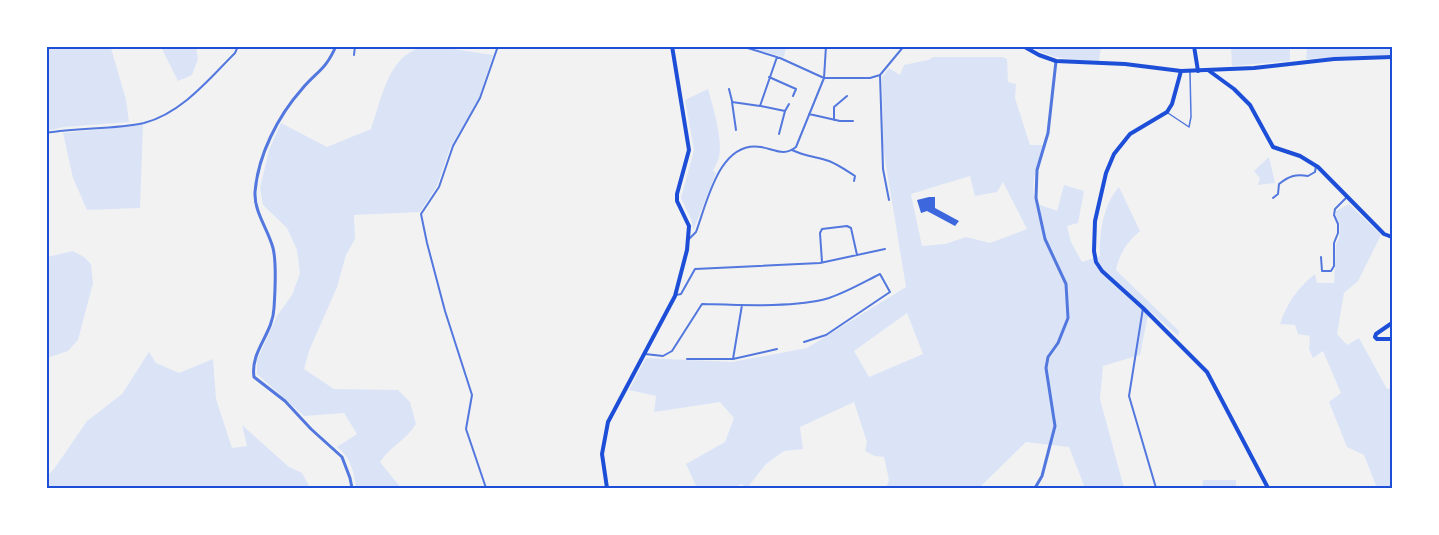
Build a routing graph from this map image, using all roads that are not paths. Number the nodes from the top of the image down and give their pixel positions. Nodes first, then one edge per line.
1 (238, 46) edge
2 (336, 46) edge
3 (355, 46) edge
4 (498, 46) edge
5 (672, 46) edge
6 (741, 46) edge
7 (826, 46) edge
8 (1023, 46) edge
9 (1194, 46) edge
10 (903, 47) edge
11 (354, 55) dead end
12 (777, 57) junction
13 (1392, 57) edge
14 (1056, 61) junction
15 (1208, 70) junction
16 (1181, 71) junction
17 (1190, 71) junction
18 (1198, 71) junction
19 (880, 75) junction
20 (770, 77) junction
21 (824, 78) junction
22 (729, 89) dead end
23 (793, 96) dead end
24 (847, 96) dead end
25 (732, 102) junction
26 (789, 104) dead end
27 (760, 106) junction
28 (785, 111) junction
29 (1167, 112) junction
30 (809, 114) junction
31 (834, 120) junction
32 (853, 121) dead end
33 (736, 130) dead end
34 (46, 134) edge
35 (779, 134) dead end
36 (792, 150) junction
37 (1316, 166) junction
38 (854, 181) dead end
39 (1348, 196) junction
40 (1273, 198) dead end
41 (889, 200) dead end
42 (1392, 237) edge
43 (689, 239) junction
44 (885, 249) dead end
45 (857, 255) junction
46 (1321, 257) dead end
47 (822, 262) junction
48 (675, 296) junction
49 (742, 305) junction
50 (1143, 308) junction
51 (1392, 323) edge
52 (1392, 339) edge
53 (804, 342) dead end
54 (777, 349) dead end
55 (644, 354) junction
56 (733, 358) junction
57 (687, 359) dead end
58 (352, 489) edge
59 (486, 489) edge
60 (607, 489) edge
61 (1035, 489) edge
62 (1156, 489) edge
63 (1268, 489) edge

1 - 34 street
2 - 58 street
3 - 11 street
4 - 59 street
5 - 43 main road
6 - 12 street
7 - 21 street
8 - 14 main road
9 - 18 main road
10 - 19 street
12 - 20 street
12 - 21 street
13 - 15 main road
14 - 16 main road
14 - 61 street
15 - 18 main road
15 - 37 main road
16 - 17 main road
16 - 29 main road
17 - 18 main road
17 - 29 lane
19 - 21 street
19 - 41 street
20 - 23 street
20 - 27 street
21 - 30 street
22 - 25 street
24 - 31 street
25 - 27 street
25 - 33 street
26 - 28 street
27 - 28 street
28 - 35 street
29 - 50 main road
30 - 31 street
30 - 36 street
31 - 32 street
36 - 38 street
36 - 43 street
37 - 39 main road
37 - 40 street
39 - 42 main road
39 - 46 street
43 - 48 main road
44 - 45 street
45 - 47 street
45 - 47 street
47 - 48 street
48 - 55 main road
49 - 53 street
49 - 55 street
49 - 56 street
50 - 62 street
50 - 63 main road
51 - 52 main road
54 - 56 street
55 - 60 main road
56 - 57 street

